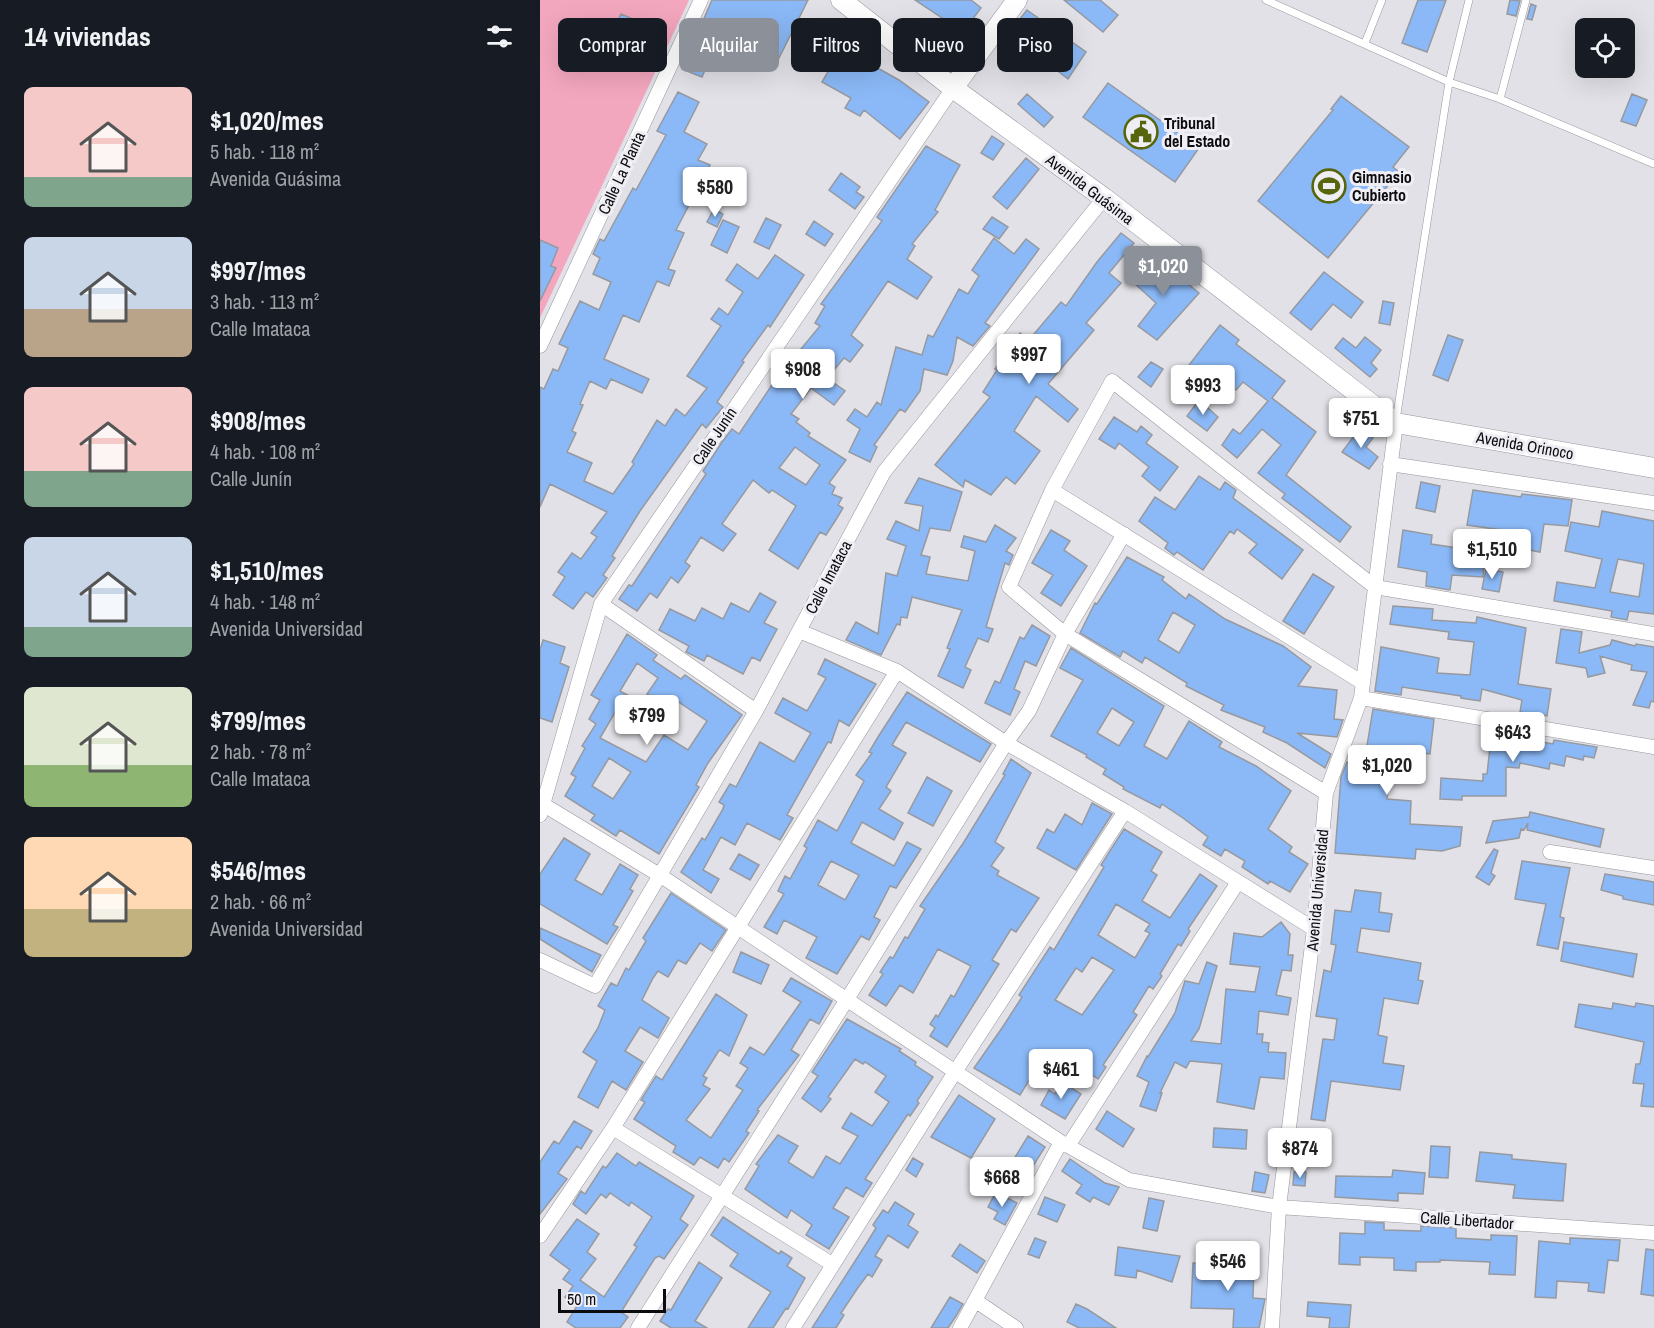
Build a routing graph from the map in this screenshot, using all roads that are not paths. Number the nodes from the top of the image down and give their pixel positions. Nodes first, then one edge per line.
1 (700, 0) edge
2 (841, 0) edge
3 (1017, 0) edge
4 (1266, 0) edge
5 (1382, 0) edge
6 (1468, 0) edge
7 (1526, 0) edge
8 (1365, 43) junction
9 (1449, 82) junction
10 (953, 88) junction
11 (1500, 99) junction
12 (1654, 164) edge
13 (1104, 198) junction
14 (540, 346) edge
15 (1396, 423) junction
16 (1390, 464) junction
17 (1654, 468) edge
18 (1053, 490) junction
19 (1654, 503) edge
20 (1124, 534) junction
21 (1375, 587) junction
22 (601, 604) junction
23 (799, 631) junction
24 (1065, 634) junction
25 (1654, 634) edge
26 (897, 671) junction
27 (1362, 682) junction
28 (1361, 698) junction
29 (756, 711) junction
30 (1006, 743) junction
31 (1654, 747) edge
32 (1326, 793) junction
33 (542, 810) edge
34 (1125, 811) junction
35 (1550, 852) dead end
36 (1654, 868) edge
37 (661, 876) junction
38 (1238, 882) junction
39 (738, 929) junction
40 (1314, 929) junction
41 (540, 960) edge
42 (846, 1001) junction
43 (955, 1072) junction
44 (613, 1128) junction
45 (1064, 1144) junction
46 (721, 1197) junction
47 (1279, 1207) junction
48 (1654, 1233) edge
49 (540, 1236) edge
50 (832, 1264) junction
51 (976, 1301) junction
52 (638, 1328) edge
53 (793, 1328) edge
54 (960, 1328) edge
55 (1016, 1328) edge
56 (1272, 1328) edge

1 - 14 street, Calle La Planta
2 - 10 main road, Avenida Guásima
3 - 10 main road
4 - 8 lane
5 - 8 lane
6 - 9 lane
7 - 11 lane
8 - 9 lane
9 - 11 lane
9 - 15 lane
10 - 13 main road, Avenida Guásima
10 - 22 street, Calle Junín
11 - 12 lane
13 - 15 main road, Avenida Guásima
13 - 23 street, Calle Imataca
15 - 16 street, Avenida Universidad
15 - 17 main road, Avenida Orinoco
16 - 19 street
16 - 21 street, Avenida Universidad
18 - 20 street
18 - 21 street
18 - 24 street
20 - 24 street
20 - 27 street
21 - 25 street
21 - 27 street, Avenida Universidad
22 - 29 street
22 - 33 street, Calle Junín
23 - 26 street
23 - 29 street, Calle Imataca
24 - 30 street
24 - 32 street
26 - 30 street
26 - 39 street
27 - 28 street, Avenida Universidad
28 - 31 street
28 - 32 street, Avenida Universidad
29 - 37 street, Calle Imataca
30 - 34 street
30 - 42 street
32 - 40 street, Avenida Universidad
33 - 37 street, Calle Libertador
34 - 38 street
34 - 43 street
35 - 36 street
37 - 39 street, Calle Libertador
37 - 41 street, Calle Imataca
38 - 40 street
38 - 45 street
39 - 42 street, Calle Libertador
39 - 44 street
40 - 47 street, Avenida Universidad
42 - 43 street, Calle Libertador
42 - 46 street
43 - 45 street, Calle Libertador
43 - 50 street
44 - 46 street
44 - 49 street
45 - 47 street, Calle Libertador
45 - 51 street
46 - 50 street
46 - 52 street
47 - 48 street, Calle Libertador
47 - 56 street, Avenida Universidad
50 - 53 street
51 - 54 street
51 - 55 street

